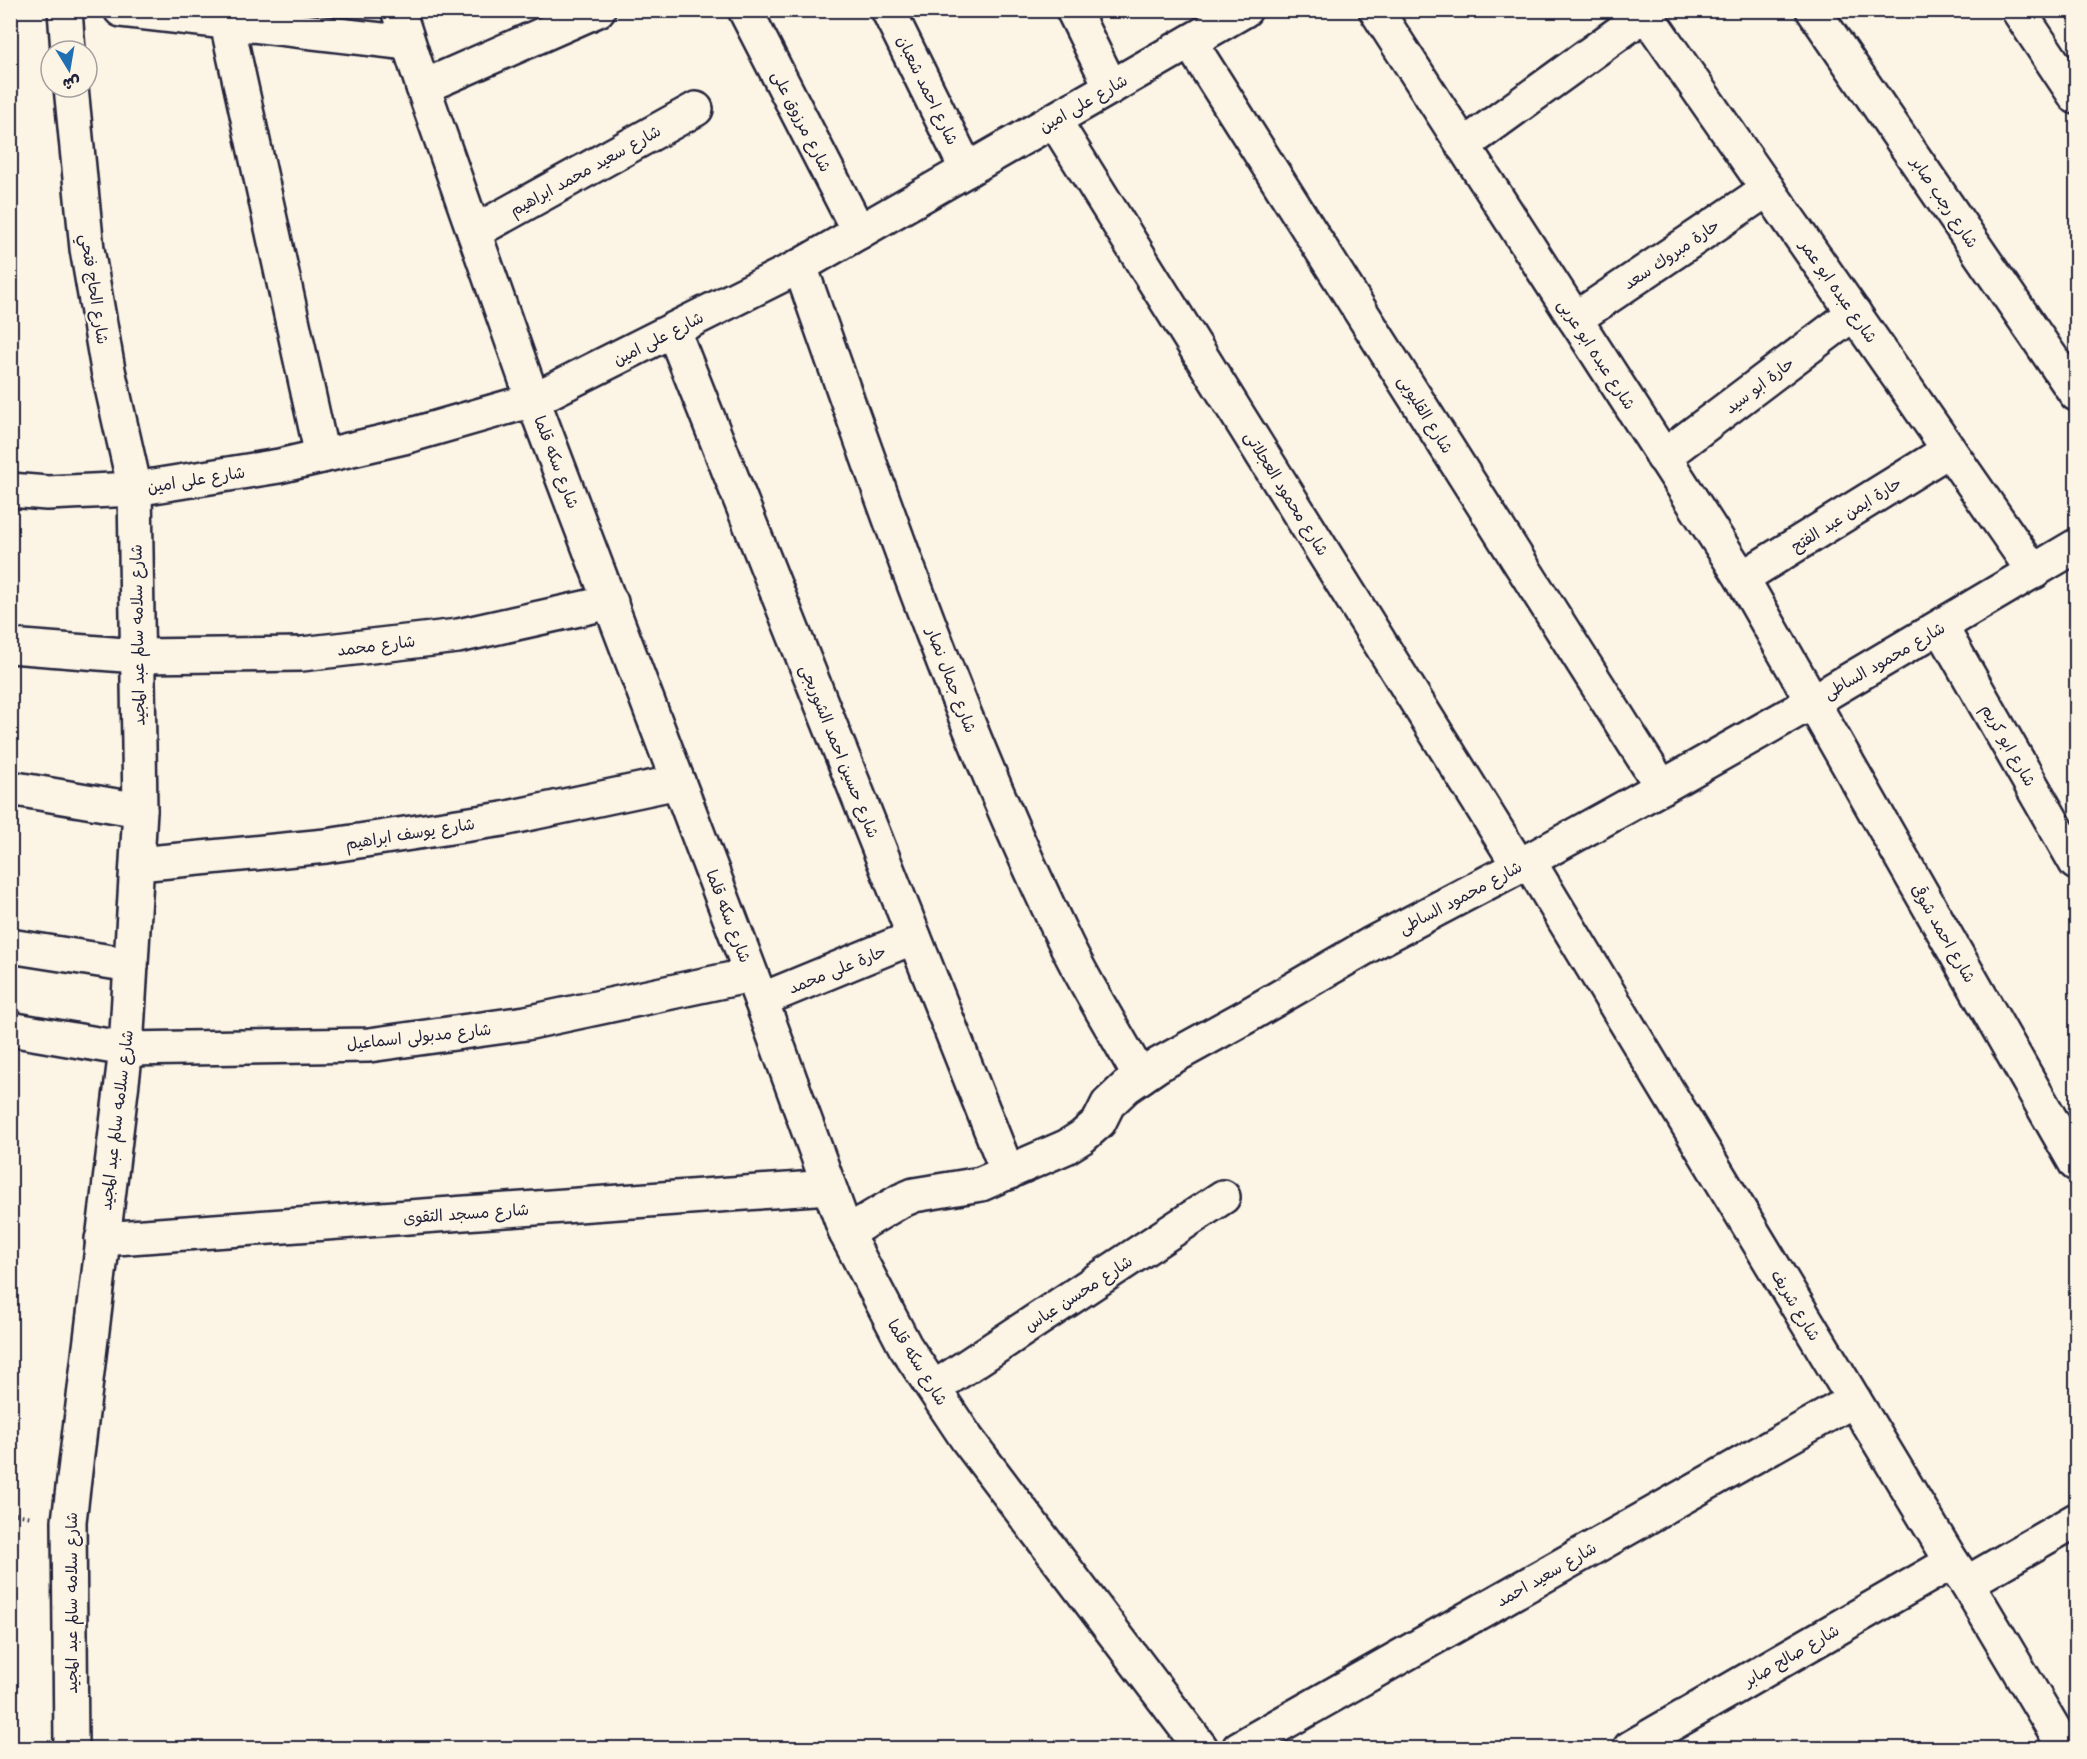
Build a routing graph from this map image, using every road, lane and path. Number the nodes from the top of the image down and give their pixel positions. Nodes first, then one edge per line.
1 (65, 10) edge
2 (121, 10) edge
3 (398, 10) edge
4 (598, 10) edge
5 (745, 10) edge
6 (888, 10) edge
7 (1073, 10) edge
8 (1376, 10) edge
9 (1813, 10) edge
10 (2018, 10) edge
11 (1239, 12) edge
12 (1644, 12) edge
13 (227, 23) junction
14 (67, 39) edge
15 (1190, 42) junction
16 (408, 44) junction
17 (423, 87) junction
18 (1111, 87) junction
19 (2076, 97) edge
20 (72, 99) edge
21 (696, 109) dead end
22 (1054, 120) junction
23 (1463, 146) junction
24 (967, 170) junction
25 (1768, 189) junction
26 (474, 232) junction
27 (859, 232) junction
28 (800, 266) junction
29 (1854, 313) junction
30 (1575, 319) junction
31 (674, 330) junction
32 (2076, 394) edge
33 (533, 400) junction
34 (1949, 450) junction
35 (322, 456) junction
36 (1664, 457) junction
37 (135, 489) junction
38 (10, 490) edge
39 (2076, 546) edge
40 (2034, 572) junction
41 (1742, 578) junction
42 (611, 602) junction
43 (1941, 627) junction
44 (10, 646) edge
45 (137, 656) junction
46 (1812, 702) junction
47 (678, 782) junction
48 (1662, 787) junction
49 (10, 788) edge
50 (140, 810) junction
51 (1523, 863) junction
52 (2076, 863) edge
53 (138, 864) junction
54 (914, 937) junction
55 (10, 946) edge
56 (131, 965) junction
57 (756, 988) junction
58 (10, 1029) edge
59 (126, 1048) junction
60 (1140, 1077) junction
61 (2076, 1164) edge
62 (1008, 1173) junction
63 (829, 1187) junction
64 (1222, 1197) dead end
65 (846, 1233) junction
66 (102, 1239) junction
67 (934, 1388) junction
68 (1854, 1400) junction
69 (2076, 1520) edge
70 (1959, 1573) junction
71 (71, 1749) edge
72 (1201, 1749) edge
73 (1239, 1749) edge
74 (1630, 1749) edge
75 (2065, 1749) edge

1 - 14 street
2 - 13 street
3 - 16 street, شارع سكه قلما
4 - 17 street
5 - 27 street, شارع مرزوق على
6 - 24 street, شارع احمد شعبان
7 - 18 street
8 - 23 street, شارع عبده ابو عربى
9 - 32 street, شارع رجب صابر
10 - 19 street
11 - 15 street, شارع على امين
12 - 23 street
12 - 25 street, شارع عبده ابو عمر
13 - 16 street
13 - 35 street
15 - 18 street, شارع على امين
15 - 48 street, شارع القليوبى
16 - 17 street, شارع سكه قلما
17 - 26 street, شارع سكه قلما
18 - 22 street, شارع على امين
20 - 37 street, شارع الحاج فتحي
21 - 26 street, شارع سعيد محمد ابراهيم
22 - 24 street, شارع على امين
22 - 51 street, شارع محمود العجلاتى
23 - 30 street, شارع عبده ابو عربى
24 - 27 street, شارع على امين
25 - 29 street, شارع عبده ابو عمر
25 - 30 street, حارة مبروك سعد
26 - 33 street, شارع سكه قلما
27 - 28 street, شارع على امين
28 - 31 street, شارع على امين
28 - 60 street, شارع جمال نصار
29 - 34 street, شارع عبده ابو عمر
29 - 36 street, حارة ابو سيد
30 - 36 street, شارع عبده ابو عربى
31 - 33 street, شارع على امين
31 - 54 street, شارع حسين احمد الشوربجى
33 - 35 street, شارع على امين
33 - 42 street, شارع سكه قلما
34 - 40 street, شارع عبده ابو عمر
34 - 41 street, حارة ايمن عبد الفتح
35 - 37 street, شارع على امين
36 - 41 street, شارع عبده ابو عربى
37 - 38 street, شارع على امين
37 - 45 street, شارع سلامه سالم عبد المجيد
39 - 40 street, شارع محمود الساطى
40 - 43 street, شارع محمود الساطى
41 - 46 street, شارع عبده ابو عربى
42 - 45 street, شارع محمد
42 - 47 street, شارع سكه قلما
43 - 46 street, شارع محمود الساطى
43 - 52 street, شارع ابو كريم
44 - 45 street, شارع محمد
45 - 50 street, شارع سلامه سالم عبد المجيد
46 - 48 street, شارع محمود الساطى
46 - 61 street, شارع احمد شوقى
47 - 53 street, شارع يوسف ابراهيم
47 - 57 street, شارع سكه قلما
48 - 51 street, شارع محمود الساطى
49 - 50 street
50 - 53 street, شارع سلامه سالم عبد المجيد
51 - 60 street, شارع محمود الساطى
51 - 68 street, شارع شريف
53 - 56 street, شارع سلامه سالم عبد المجيد
54 - 57 street, حارة على محمد
54 - 62 street, شارع حسين احمد الشوربجى
55 - 56 street
56 - 59 street, شارع سلامه سالم عبد المجيد
57 - 59 street, شارع مدبولى اسماعيل
57 - 63 street, شارع سكه قلما
58 - 59 street, شارع مدبولى اسماعيل
59 - 66 street, شارع سلامه سالم عبد المجيد
60 - 62 street, شارع محمود الساطى
62 - 65 street, شارع محمود الساطى
63 - 65 street, شارع سكه قلما
63 - 66 street, شارع مسجد التقوى
64 - 67 street, شارع محسن عباس
65 - 67 street, شارع سكه قلما
66 - 71 street, شارع سلامه سالم عبد المجيد
67 - 72 street, شارع سكه قلما
68 - 70 street, شارع شريف
68 - 73 street, شارع سعيد احمد
69 - 70 street, شارع صالح صابر
70 - 74 street, شارع صالح صابر
70 - 75 street, شارع شريف

